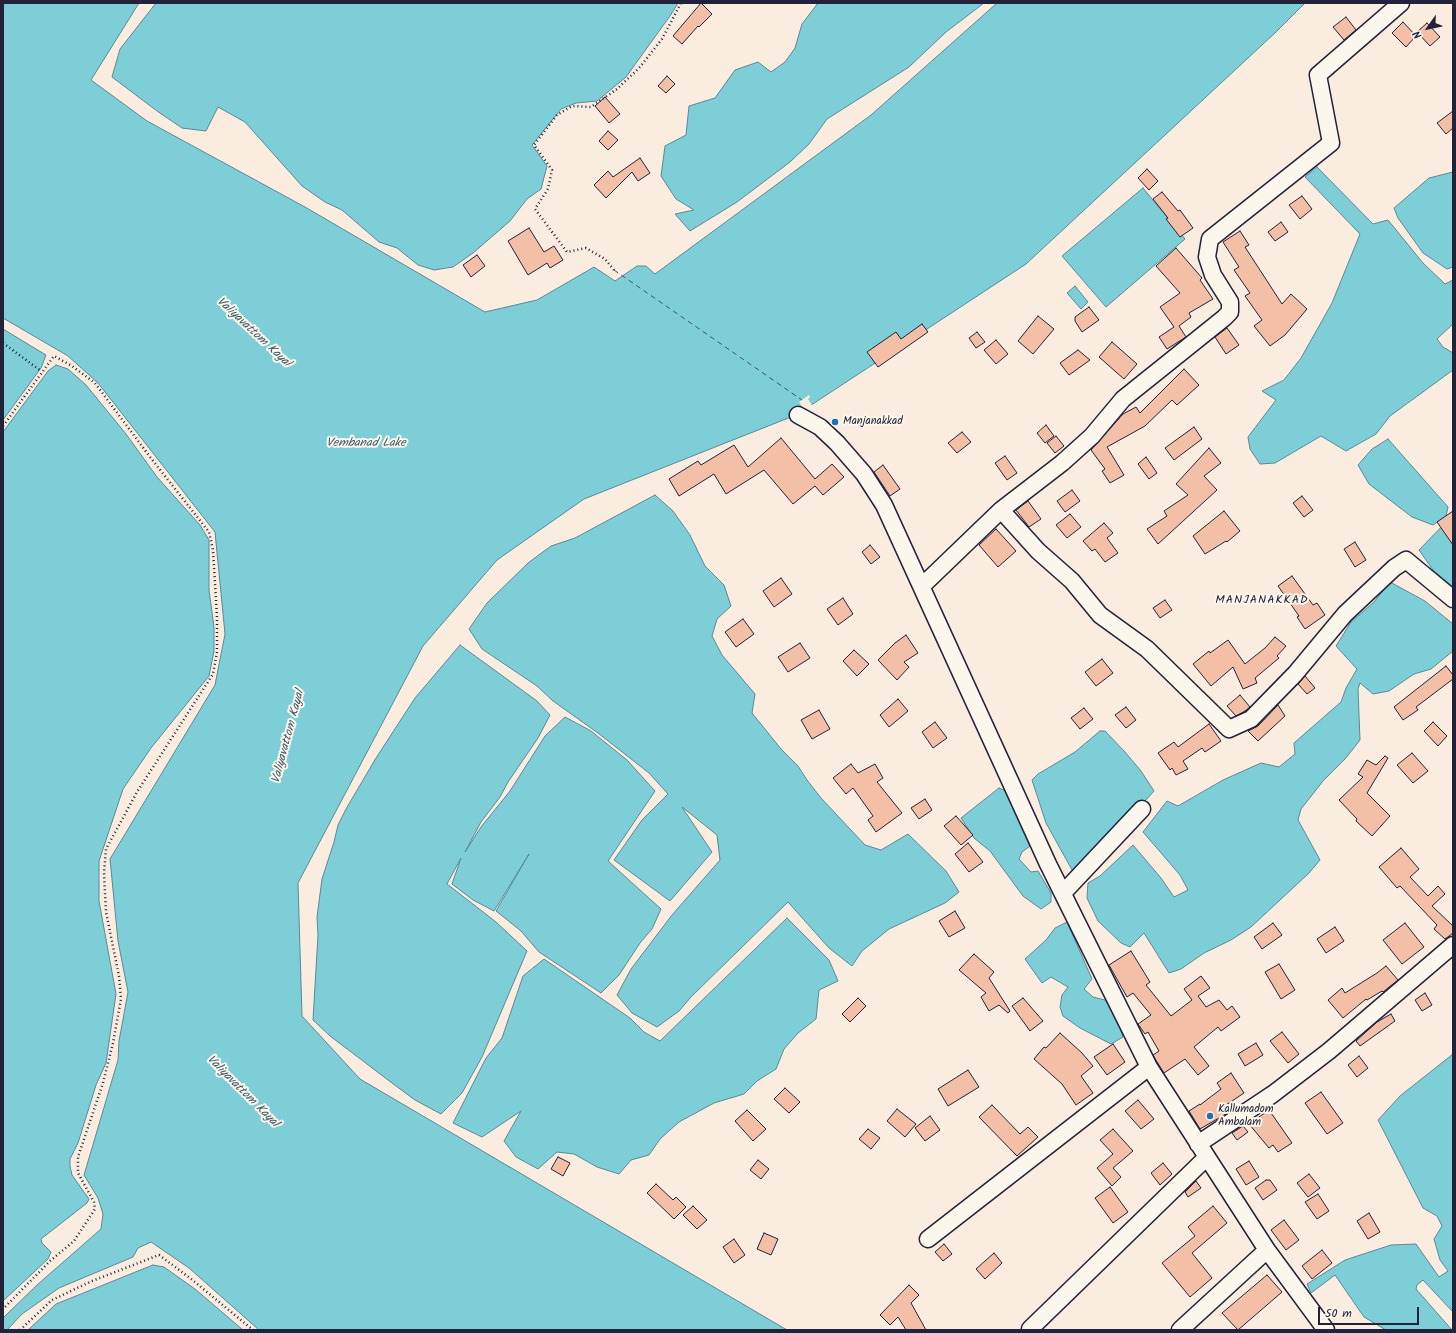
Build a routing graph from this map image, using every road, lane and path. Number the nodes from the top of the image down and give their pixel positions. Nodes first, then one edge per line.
1 (681, 3) edge
2 (1401, 3) edge
3 (614, 270) dead end
4 (3, 342) edge
5 (41, 371) junction
6 (798, 415) dead end
7 (3, 426) edge
8 (1001, 510) junction
9 (922, 586) junction
10 (1453, 599) edge
11 (1142, 809) dead end
12 (1063, 893) junction
13 (1453, 945) edge
14 (1150, 1067) junction
15 (1198, 1144) junction
16 (1207, 1157) junction
17 (928, 1239) dead end
18 (1267, 1250) junction
19 (3, 1309) edge
20 (1030, 1329) dead end
21 (20, 1330) edge
22 (253, 1330) edge
23 (1180, 1330) edge
24 (1326, 1330) edge

1 - 3 path
2 - 8 street
4 - 5 path
5 - 7 path
5 - 19 path
6 - 9 street
8 - 9 street
8 - 10 street
9 - 12 street
11 - 12 street
12 - 14 street
13 - 15 street
14 - 15 street
14 - 17 street
15 - 16 street
16 - 18 street
16 - 20 street
18 - 23 street
18 - 24 street
21 - 22 path

